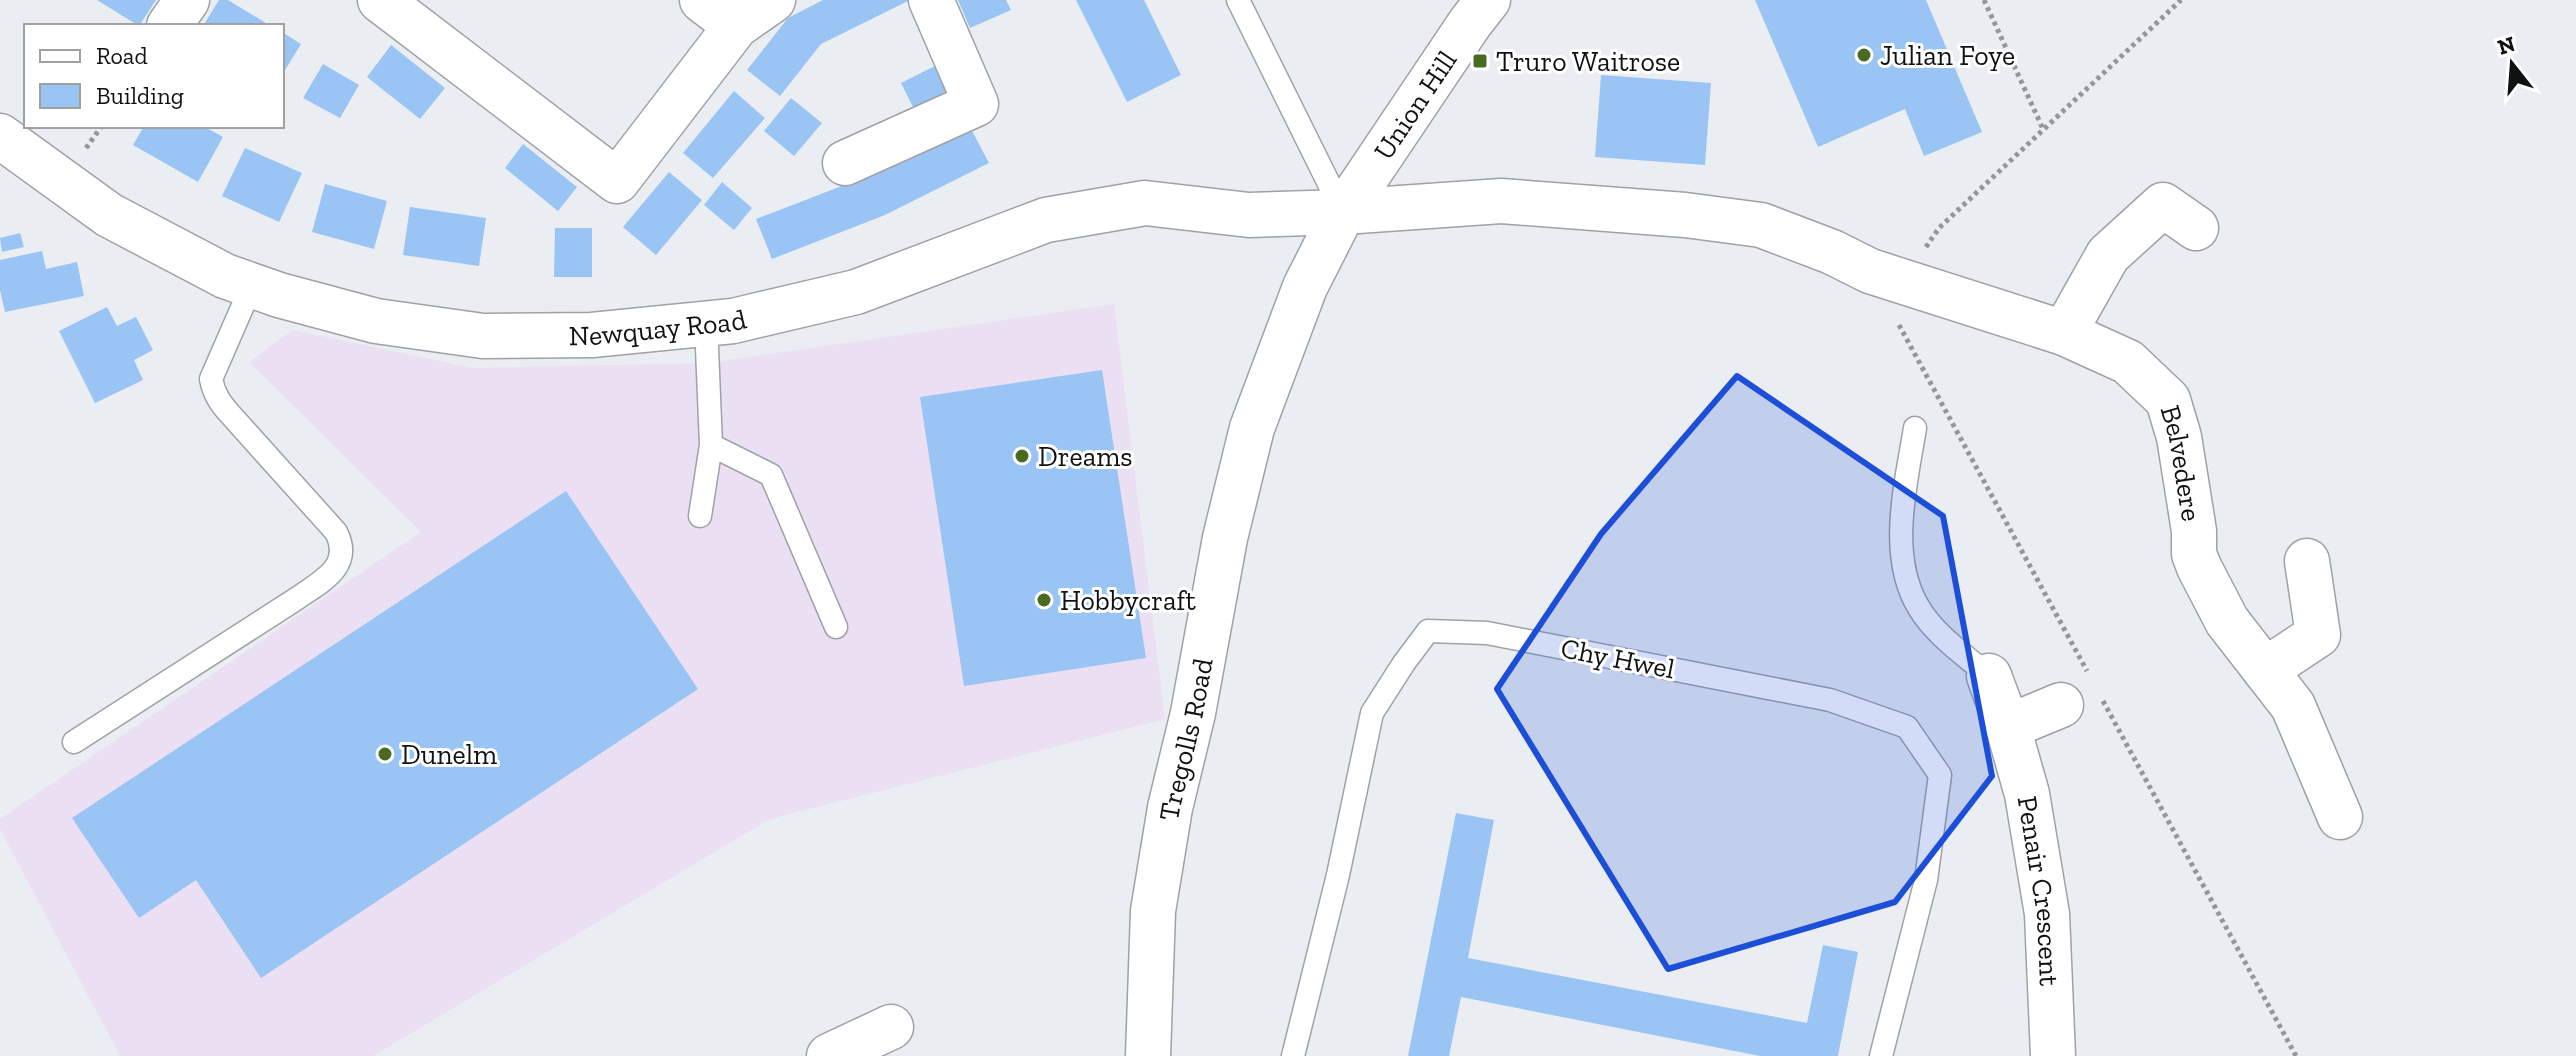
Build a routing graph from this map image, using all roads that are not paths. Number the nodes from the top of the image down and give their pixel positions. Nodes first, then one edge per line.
1 (187, 0) edge
2 (380, 0) edge
3 (702, 0) edge
4 (773, 0) edge
5 (931, 0) edge
6 (1238, 0) edge
7 (1488, 0) edge
8 (170, 24) edge
9 (736, 26) junction
10 (0, 136) edge
11 (845, 163) dead end
12 (1343, 212) junction
13 (2196, 228) dead end
14 (1886, 276) joint
15 (252, 285) junction
16 (706, 324) junction
17 (2064, 333) junction
18 (1252, 428) joint
19 (1915, 428) dead end
20 (711, 445) junction
21 (700, 516) dead end
22 (2307, 561) dead end
23 (836, 627) dead end
24 (2265, 670) junction
25 (1989, 676) joint
26 (2083, 692) road end
27 (2008, 727) junction
28 (74, 742) dead end
29 (2340, 817) dead end
30 (891, 1027) dead end
31 (829, 1056) edge
32 (1148, 1056) edge
33 (1293, 1056) edge
34 (1881, 1056) edge
35 (2053, 1056) edge

1 - 8 main road
2 - 9 main road
3 - 9 main road
4 - 9 main road
5 - 11 main road
6 - 12 lane
7 - 12 main road, Union Hill
10 - 15 main road, Newquay Road
12 - 14 main road, Newquay Road
12 - 16 main road, Newquay Road
12 - 18 main road, Union Hill
13 - 17 main road
14 - 17 main road, Belvedere
15 - 16 main road, Newquay Road
15 - 28 lane
16 - 20 lane
17 - 24 main road, Belvedere
18 - 32 main road, Tregolls Road
19 - 25 lane
20 - 21 lane
20 - 23 lane
22 - 24 main road
24 - 29 main road, Belvedere
25 - 27 main road, Penair Crescent
26 - 27 main road
27 - 35 main road, Penair Crescent
30 - 31 main road
33 - 34 lane, Chy Hwel

